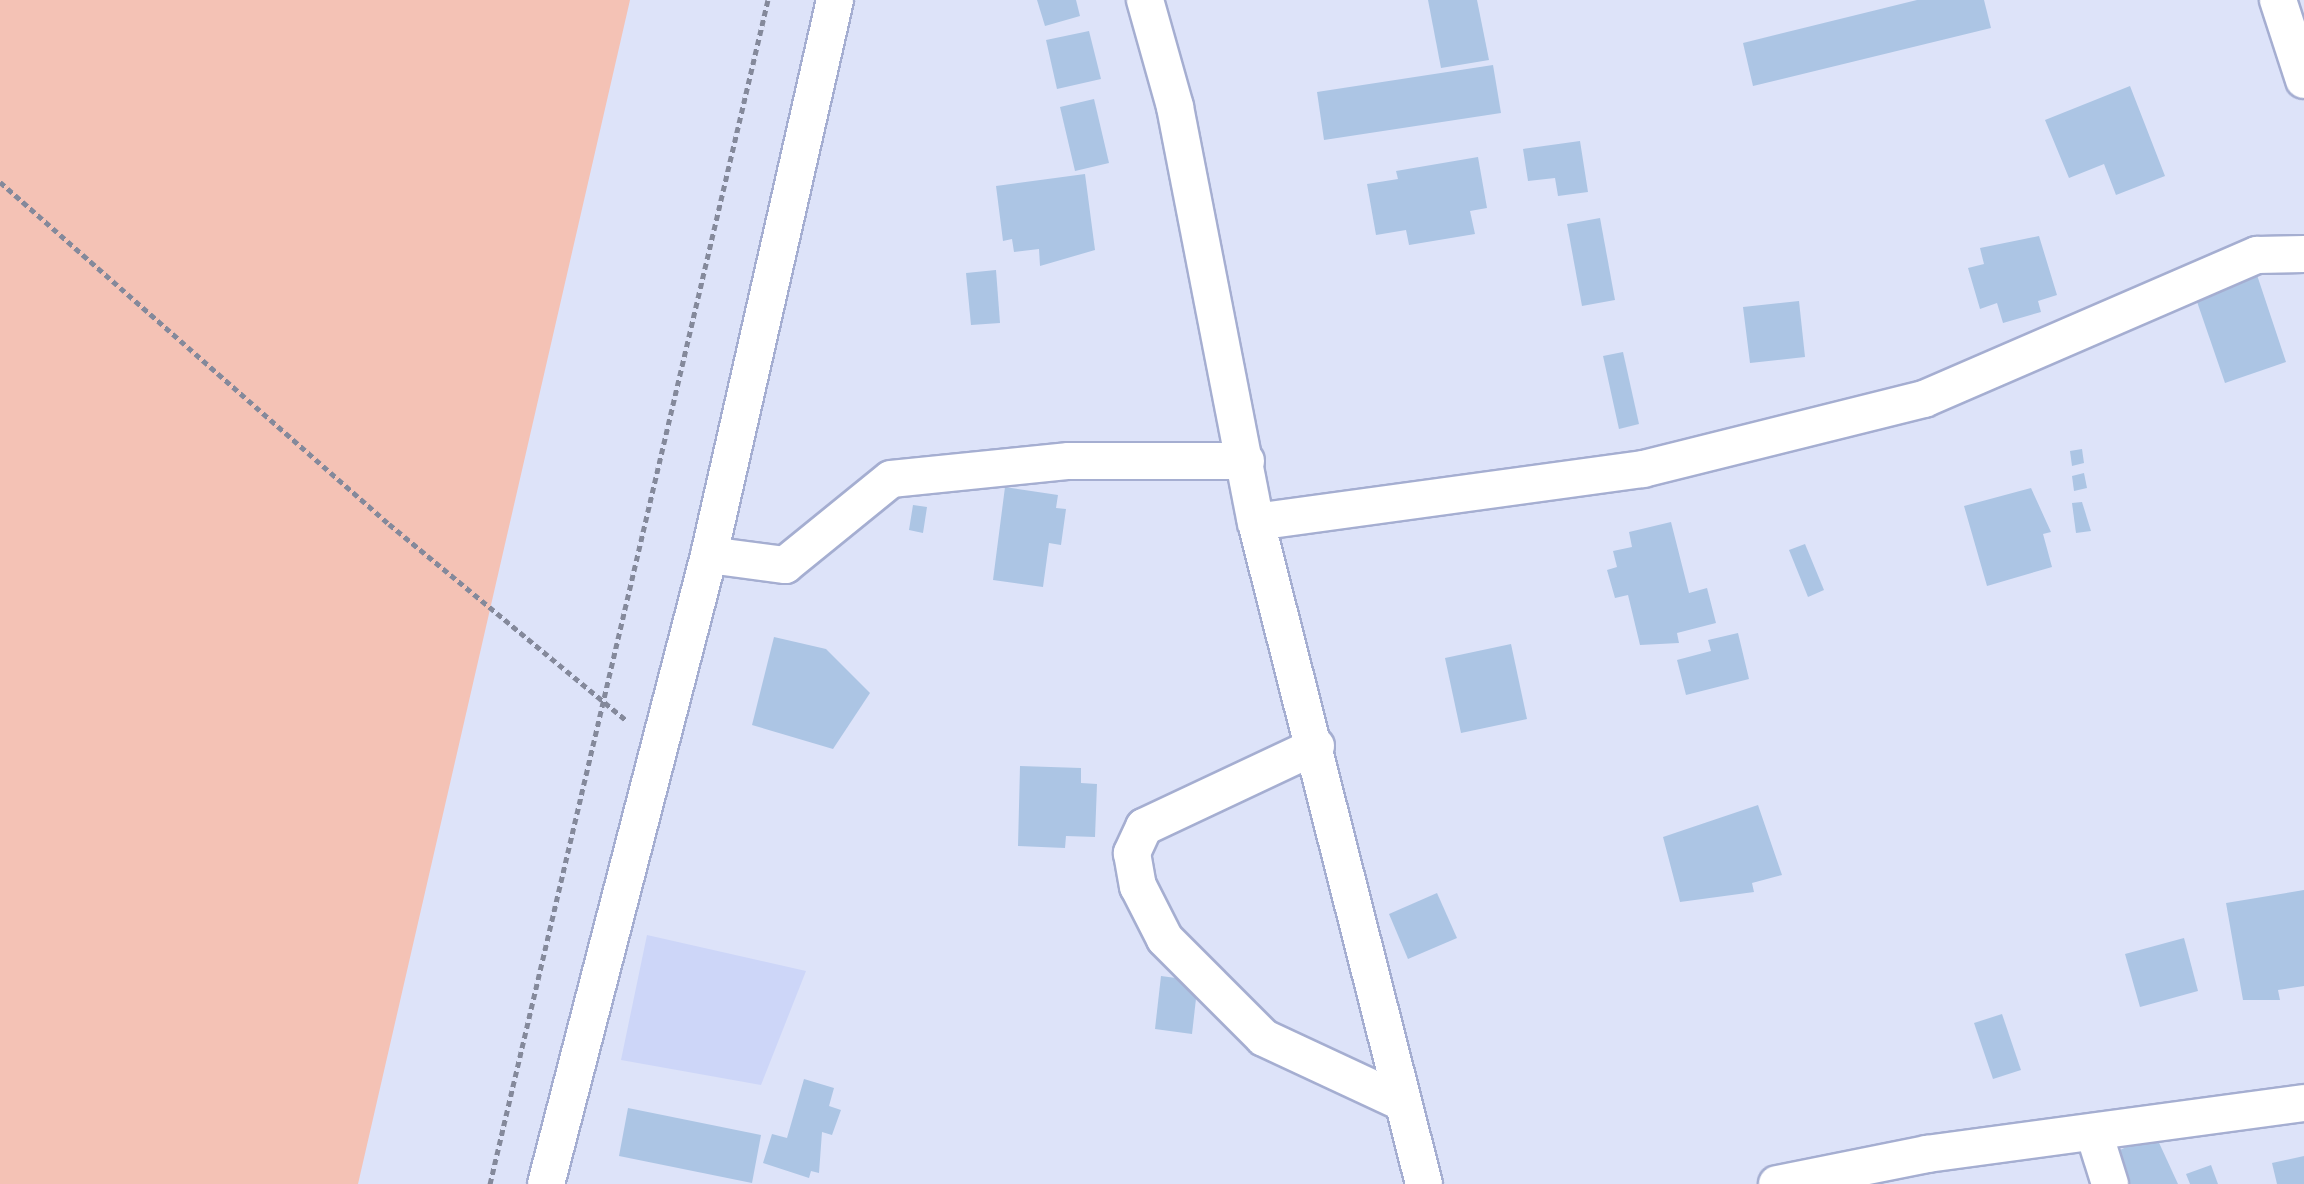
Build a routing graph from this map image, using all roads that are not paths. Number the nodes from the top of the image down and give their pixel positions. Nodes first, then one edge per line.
1 (835, 0) edge
2 (1145, 0) edge
3 (2278, 0) edge
4 (2301, 61) edge
5 (2304, 254) edge
6 (1246, 461) junction
7 (1256, 522) junction
8 (709, 555) junction
9 (1316, 746) junction
10 (1401, 1102) junction
11 (2304, 1103) edge
12 (2095, 1136) junction
13 (546, 1184) edge
14 (1424, 1184) edge
15 (1777, 1184) edge
16 (2110, 1184) edge

1 - 8 street
2 - 6 street
3 - 4 street
5 - 7 street
6 - 7 street
6 - 8 street
7 - 9 street
8 - 13 street
9 - 10 street
9 - 10 street
10 - 14 street
11 - 12 street
12 - 15 street
12 - 16 street

